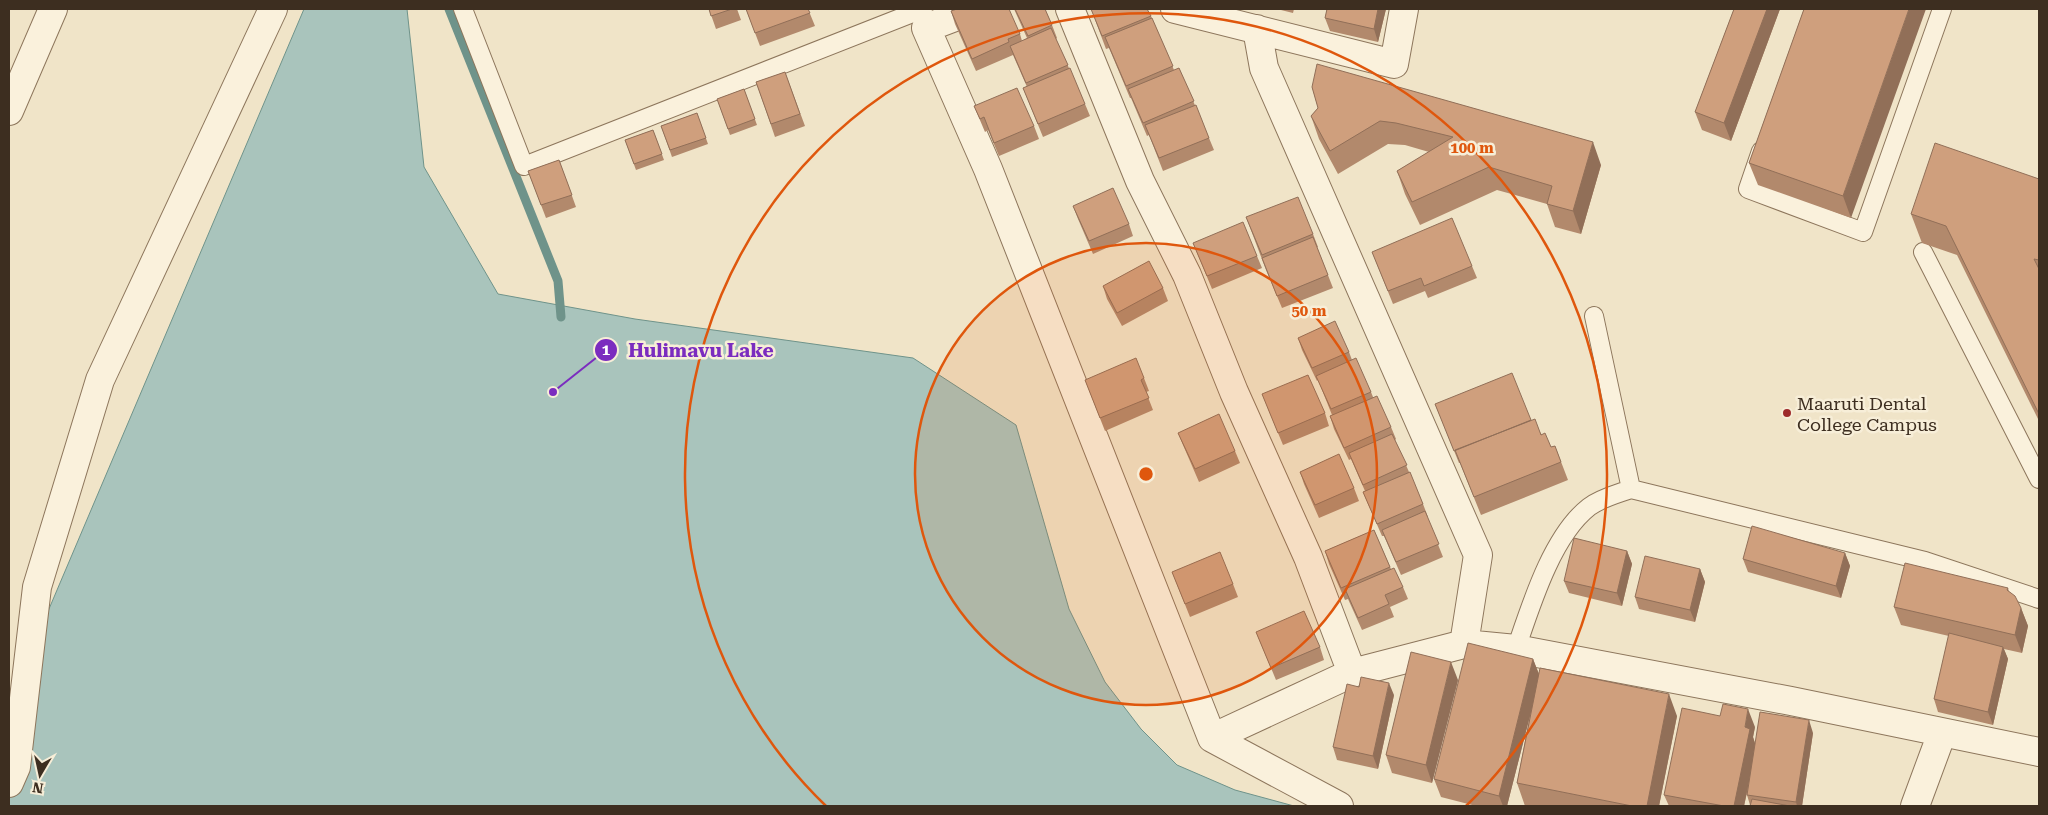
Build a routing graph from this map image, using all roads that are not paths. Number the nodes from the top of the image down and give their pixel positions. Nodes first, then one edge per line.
1 (53, 9) edge
2 (272, 9) edge
3 (463, 9) edge
4 (923, 9) edge
5 (976, 9) edge
6 (1070, 9) edge
7 (1404, 9) edge
8 (1942, 9) edge
9 (1187, 10) edge
10 (1257, 29) junction
11 (9, 111) edge
12 (1766, 135) edge
13 (1924, 252) edge
14 (1594, 316) dead end
15 (2039, 479) edge
16 (1631, 489) junction
17 (2039, 599) edge
18 (1464, 644) junction
19 (1516, 649) junction
20 (1352, 673) junction
21 (1942, 732) junction
22 (1212, 738) junction
23 (2039, 752) edge
24 (9, 783) edge
25 (1339, 806) edge
26 (1915, 806) edge

1 - 11 street
2 - 24 street
3 - 4 lane
5 - 22 street
6 - 20 street
7 - 10 street
8 - 12 lane
9 - 10 street
10 - 18 street
13 - 15 lane
14 - 16 lane
16 - 17 lane
16 - 19 lane
18 - 19 street
18 - 20 street
19 - 21 street
20 - 22 street
21 - 23 street
21 - 26 street
22 - 25 street

